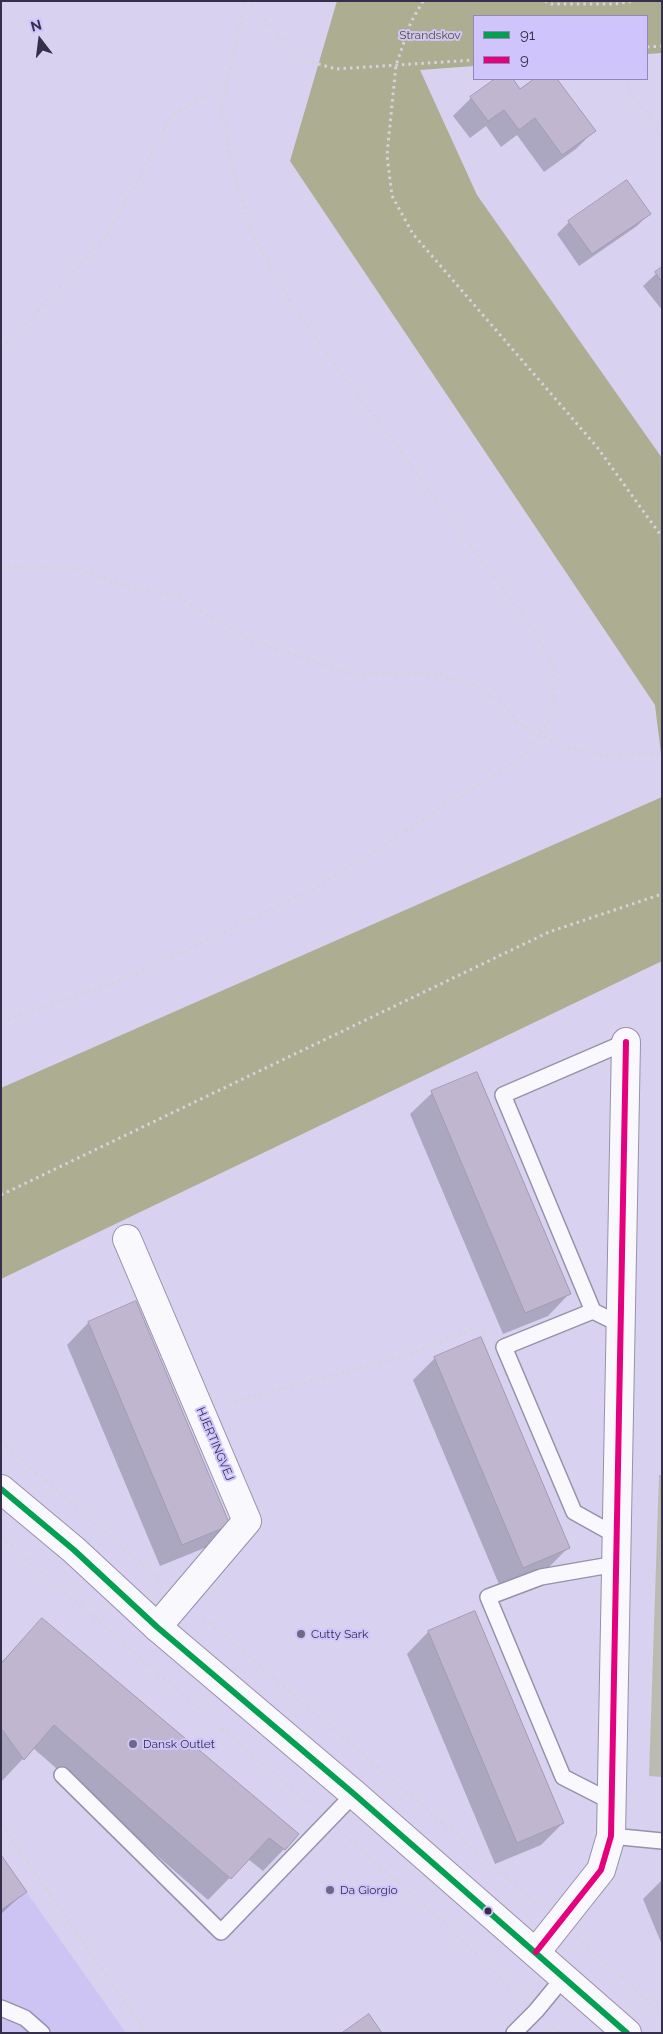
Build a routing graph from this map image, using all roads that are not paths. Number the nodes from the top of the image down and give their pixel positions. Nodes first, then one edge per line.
1 (626, 1042) joint
2 (127, 1239) dead end
3 (593, 1312) junction
4 (621, 1325) junction
5 (1, 1489) edge
6 (617, 1536) junction
7 (616, 1564) junction
8 (157, 1627) junction
9 (62, 1775) dead end
10 (354, 1794) junction
11 (612, 1802) junction
12 (611, 1836) junction
13 (662, 1841) edge
14 (536, 1952) junction
15 (564, 1977) junction
16 (1, 2008) edge
17 (42, 2033) edge
18 (514, 2033) edge
19 (627, 2033) edge

1 - 3 lane
1 - 4 street
2 - 8 street, HJERTINGVEJ
3 - 4 lane
3 - 6 lane
4 - 6 street
5 - 8 street
6 - 7 street
7 - 11 street
7 - 11 lane
8 - 10 street
9 - 10 lane
10 - 14 street
11 - 12 street
12 - 13 lane
12 - 14 street
14 - 15 street
15 - 18 lane
15 - 19 street
16 - 17 lane

